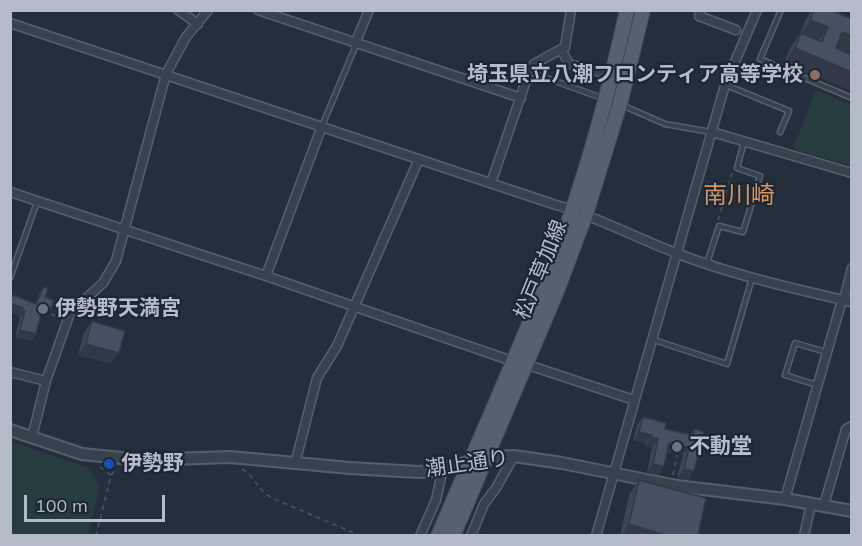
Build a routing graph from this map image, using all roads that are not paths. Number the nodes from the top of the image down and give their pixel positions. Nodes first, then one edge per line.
1 (178, 10) edge
2 (208, 10) edge
3 (258, 10) edge
4 (369, 10) edge
5 (571, 10) edge
6 (627, 10) edge
7 (643, 10) edge
8 (701, 10) edge
9 (757, 10) edge
10 (781, 10) edge
11 (10, 23) edge
12 (198, 24) junction
13 (736, 30) dead end
14 (356, 44) junction
15 (561, 49) junction
16 (529, 72) junction
17 (166, 74) junction
18 (612, 75) junction
19 (725, 85) junction
20 (521, 98) junction
21 (852, 98) edge
22 (606, 99) junction
23 (620, 104) junction
24 (322, 126) junction
25 (712, 132) junction
26 (780, 132) dead end
27 (744, 142) junction
28 (419, 159) junction
29 (852, 172) edge
30 (491, 183) junction
31 (10, 192) edge
32 (37, 201) junction
33 (572, 209) junction
34 (586, 214) junction
35 (124, 230) junction
36 (677, 254) junction
37 (707, 263) junction
38 (852, 268) edge
39 (266, 276) junction
40 (753, 277) junction
41 (10, 278) edge
42 (846, 301) edge
43 (355, 307) junction
44 (652, 340) junction
45 (827, 352) junction
46 (519, 362) junction
47 (10, 372) edge
48 (46, 381) junction
49 (818, 385) junction
50 (634, 400) junction
51 (852, 426) edge
52 (10, 430) edge
53 (32, 437) junction
54 (514, 456) junction
55 (487, 457) junction
56 (471, 461) junction
57 (295, 464) junction
58 (443, 468) junction
59 (613, 474) junction
60 (785, 498) junction
61 (812, 504) junction
62 (824, 505) junction
63 (852, 511) edge
64 (420, 536) edge
65 (438, 536) edge
66 (453, 536) edge
67 (471, 536) edge
68 (596, 536) edge
69 (804, 536) edge

1 - 12 street
2 - 12 street
3 - 14 street
4 - 14 street
5 - 15 street
6 - 18 main road, 松戸草加線
7 - 23 main road, 松戸草加線
8 - 13 street
9 - 19 street
10 - 21 lane
11 - 17 street
12 - 17 street
14 - 20 street
14 - 24 lane
15 - 16 street
15 - 18 street
16 - 20 street
16 - 22 lane
17 - 24 street
17 - 35 street
18 - 22 main road, 松戸草加線
19 - 25 street
19 - 26 lane
20 - 30 street
22 - 33 main road, 松戸草加線
23 - 25 lane
23 - 34 main road, 松戸草加線
24 - 28 street
24 - 39 street
25 - 27 street
25 - 36 street
27 - 29 street
27 - 37 lane
28 - 30 street
28 - 43 street
30 - 33 street
31 - 32 street
32 - 35 street
32 - 41 lane
33 - 34 street
33 - 46 main road, 松戸草加線
34 - 36 street
34 - 46 main road, 松戸草加線
35 - 39 street
35 - 48 street
36 - 37 street
36 - 44 street
37 - 40 street
38 - 42 street
39 - 43 street
40 - 42 street
40 - 44 lane
42 - 45 street
43 - 46 street
43 - 57 street
44 - 50 street
45 - 49 street
45 - 49 lane
46 - 50 street
46 - 55 main road, 松戸草加線
46 - 56 main road, 松戸草加線
47 - 48 street
48 - 53 street
49 - 60 street
50 - 59 street
51 - 62 street
52 - 53 street, 潮止通り
53 - 57 street, 潮止通り
54 - 55 street, 潮止通り
54 - 59 street, 潮止通り
54 - 67 street
55 - 56 street, 潮止通り
55 - 66 main road, 松戸草加線
56 - 58 street, 潮止通り
56 - 65 main road, 松戸草加線
57 - 58 street, 潮止通り
58 - 64 street
59 - 60 street, 潮止通り
59 - 68 street
60 - 61 street, 潮止通り
61 - 62 street, 潮止通り
61 - 69 street
62 - 63 street, 潮止通り

